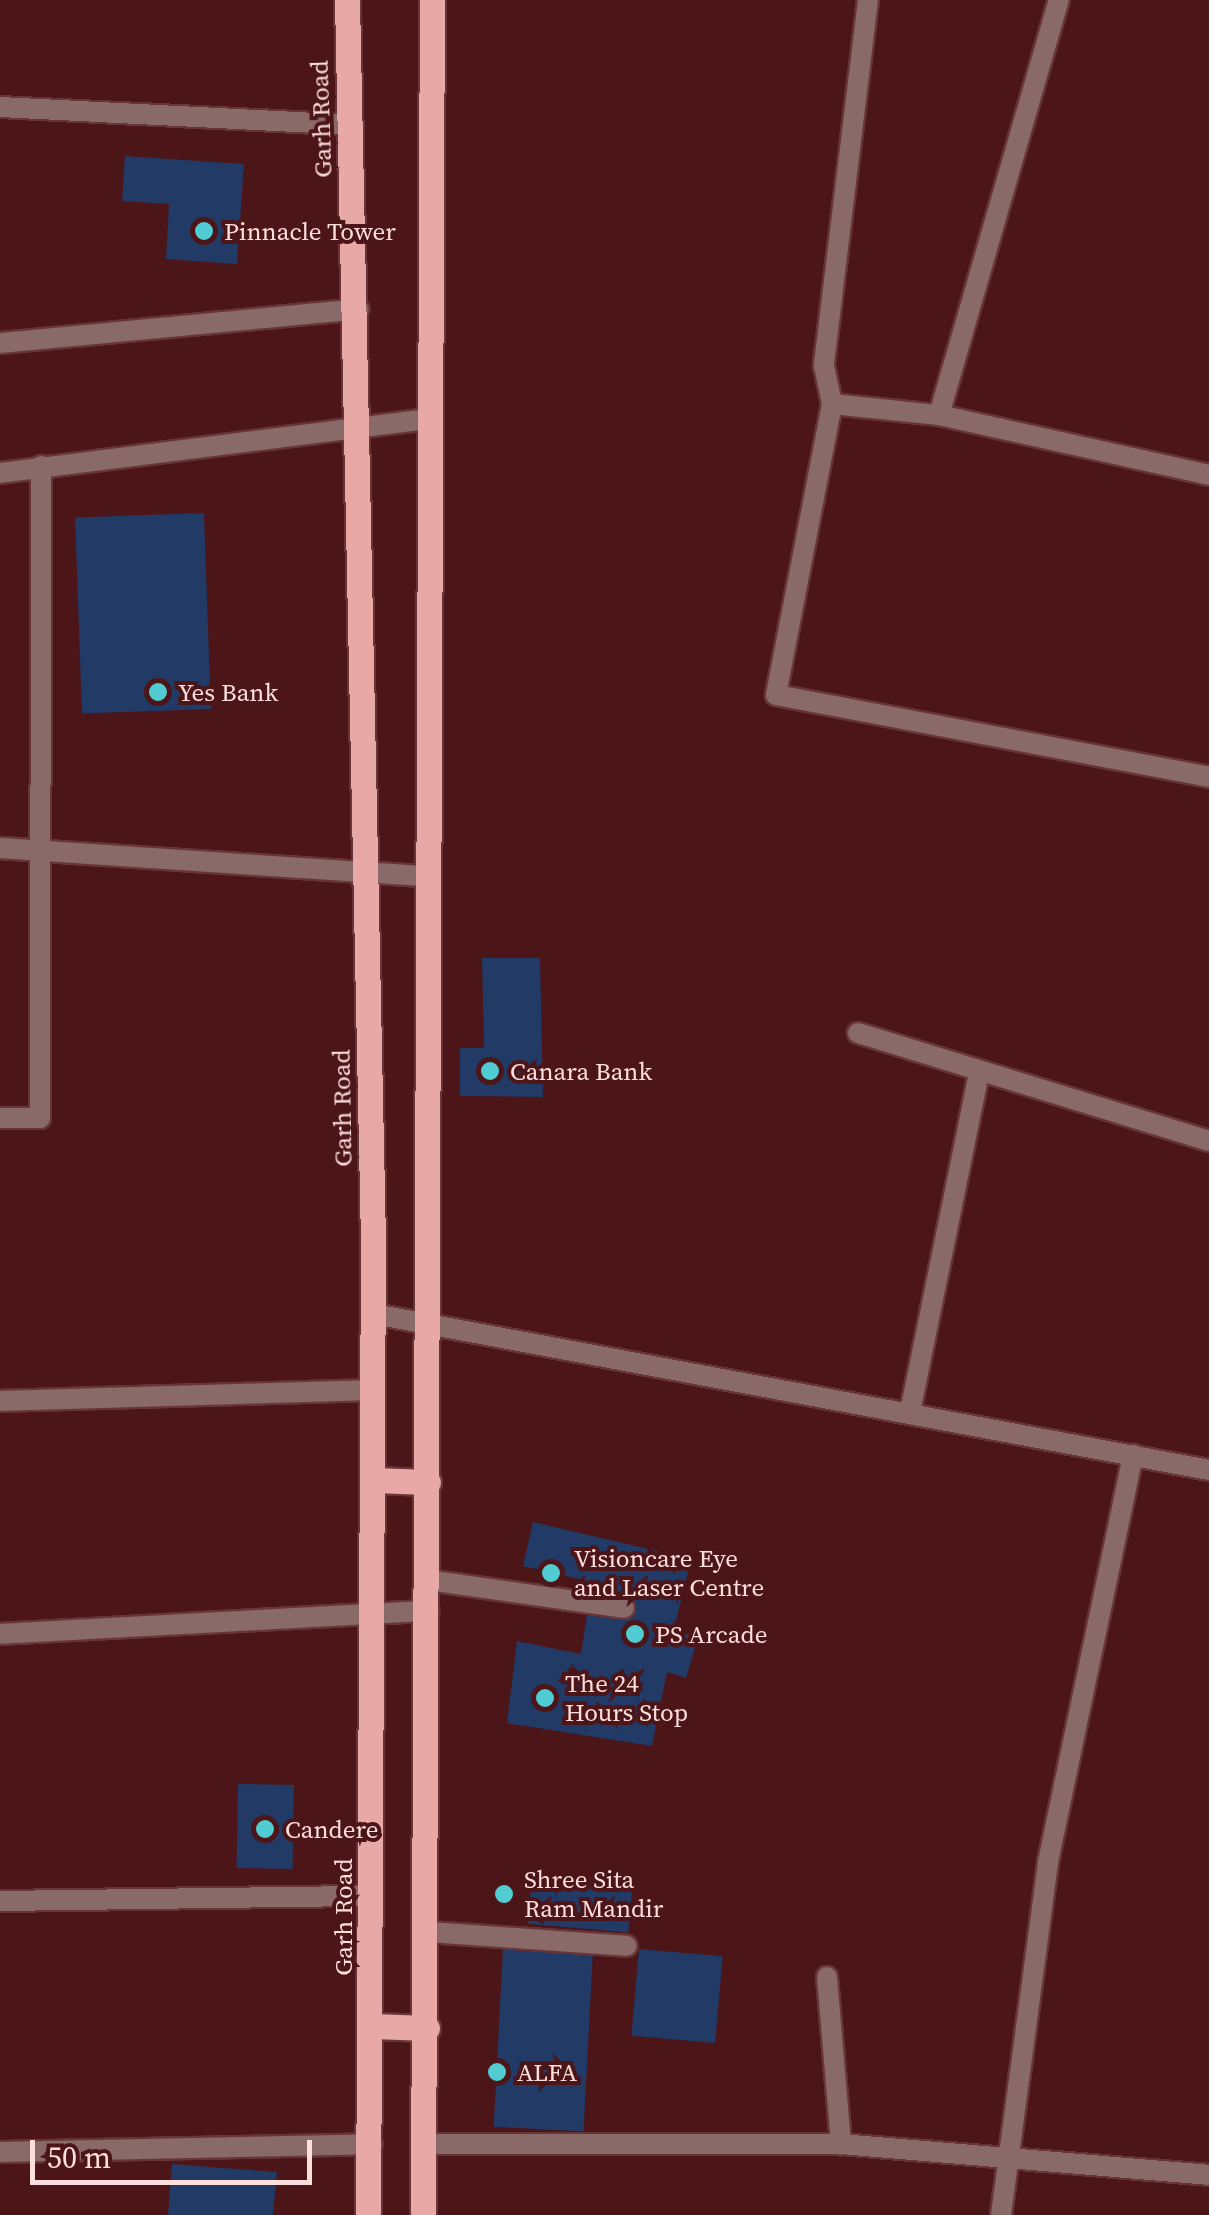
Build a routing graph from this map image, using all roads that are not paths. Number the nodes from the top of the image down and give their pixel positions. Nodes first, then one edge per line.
1 (347, 0) edge
2 (432, 0) edge
3 (868, 0) edge
4 (1059, 0) edge
5 (0, 107) edge
6 (351, 125) junction
7 (358, 309) junction
8 (0, 344) edge
9 (832, 404) junction
10 (939, 415) junction
11 (427, 419) junction
12 (362, 423) junction
13 (40, 466) junction
14 (0, 473) edge
15 (1209, 475) edge
16 (1209, 777) edge
17 (0, 848) edge
18 (40, 849) junction
19 (369, 876) junction
20 (427, 876) junction
21 (858, 1032) dead end
22 (979, 1073) junction
23 (0, 1118) edge
24 (1209, 1141) edge
25 (374, 1314) junction
26 (428, 1324) junction
27 (373, 1390) junction
28 (0, 1401) edge
29 (910, 1412) junction
30 (1133, 1455) junction
31 (1209, 1470) edge
32 (373, 1480) junction
33 (428, 1482) junction
34 (428, 1580) junction
35 (624, 1608) dead end
36 (428, 1611) junction
37 (373, 1612) junction
38 (0, 1634) edge
39 (373, 1896) junction
40 (0, 1901) edge
41 (428, 1932) junction
42 (627, 1946) dead end
43 (827, 1977) dead end
44 (374, 2026) junction
45 (428, 2028) junction
46 (372, 2144) junction
47 (428, 2144) junction
48 (841, 2144) junction
49 (0, 2152) edge
50 (1006, 2156) junction
51 (1209, 2174) edge
52 (368, 2215) edge
53 (424, 2215) edge
54 (1000, 2215) edge

1 - 6 main road, Garh Road
2 - 11 main road
3 - 9 street
4 - 10 street
5 - 6 street
6 - 7 main road, Garh Road
7 - 8 street
7 - 12 main road, Garh Road
9 - 10 street
9 - 16 street
10 - 15 street
11 - 12 street
11 - 20 main road
12 - 13 street
12 - 19 main road, Garh Road
13 - 14 street
13 - 18 street
17 - 18 street
18 - 19 street
18 - 23 street
19 - 20 street
19 - 25 main road, Garh Road
20 - 26 main road
21 - 22 street
22 - 24 street
22 - 29 street
25 - 26 street
25 - 27 main road, Garh Road
26 - 29 street
26 - 33 main road
27 - 28 street
27 - 32 main road, Garh Road
29 - 30 street
30 - 31 street
30 - 50 street
32 - 33 main road
32 - 37 main road, Garh Road
33 - 34 main road
34 - 35 street
34 - 36 main road
36 - 37 street
36 - 41 main road
37 - 38 street
37 - 39 main road, Garh Road
39 - 40 street
39 - 44 main road, Garh Road
41 - 42 street
41 - 45 main road
43 - 48 street
44 - 45 main road
44 - 46 main road, Garh Road
45 - 47 main road
46 - 49 street
46 - 52 main road, Garh Road
47 - 48 street
47 - 53 main road
48 - 50 street
50 - 51 street
50 - 54 street

